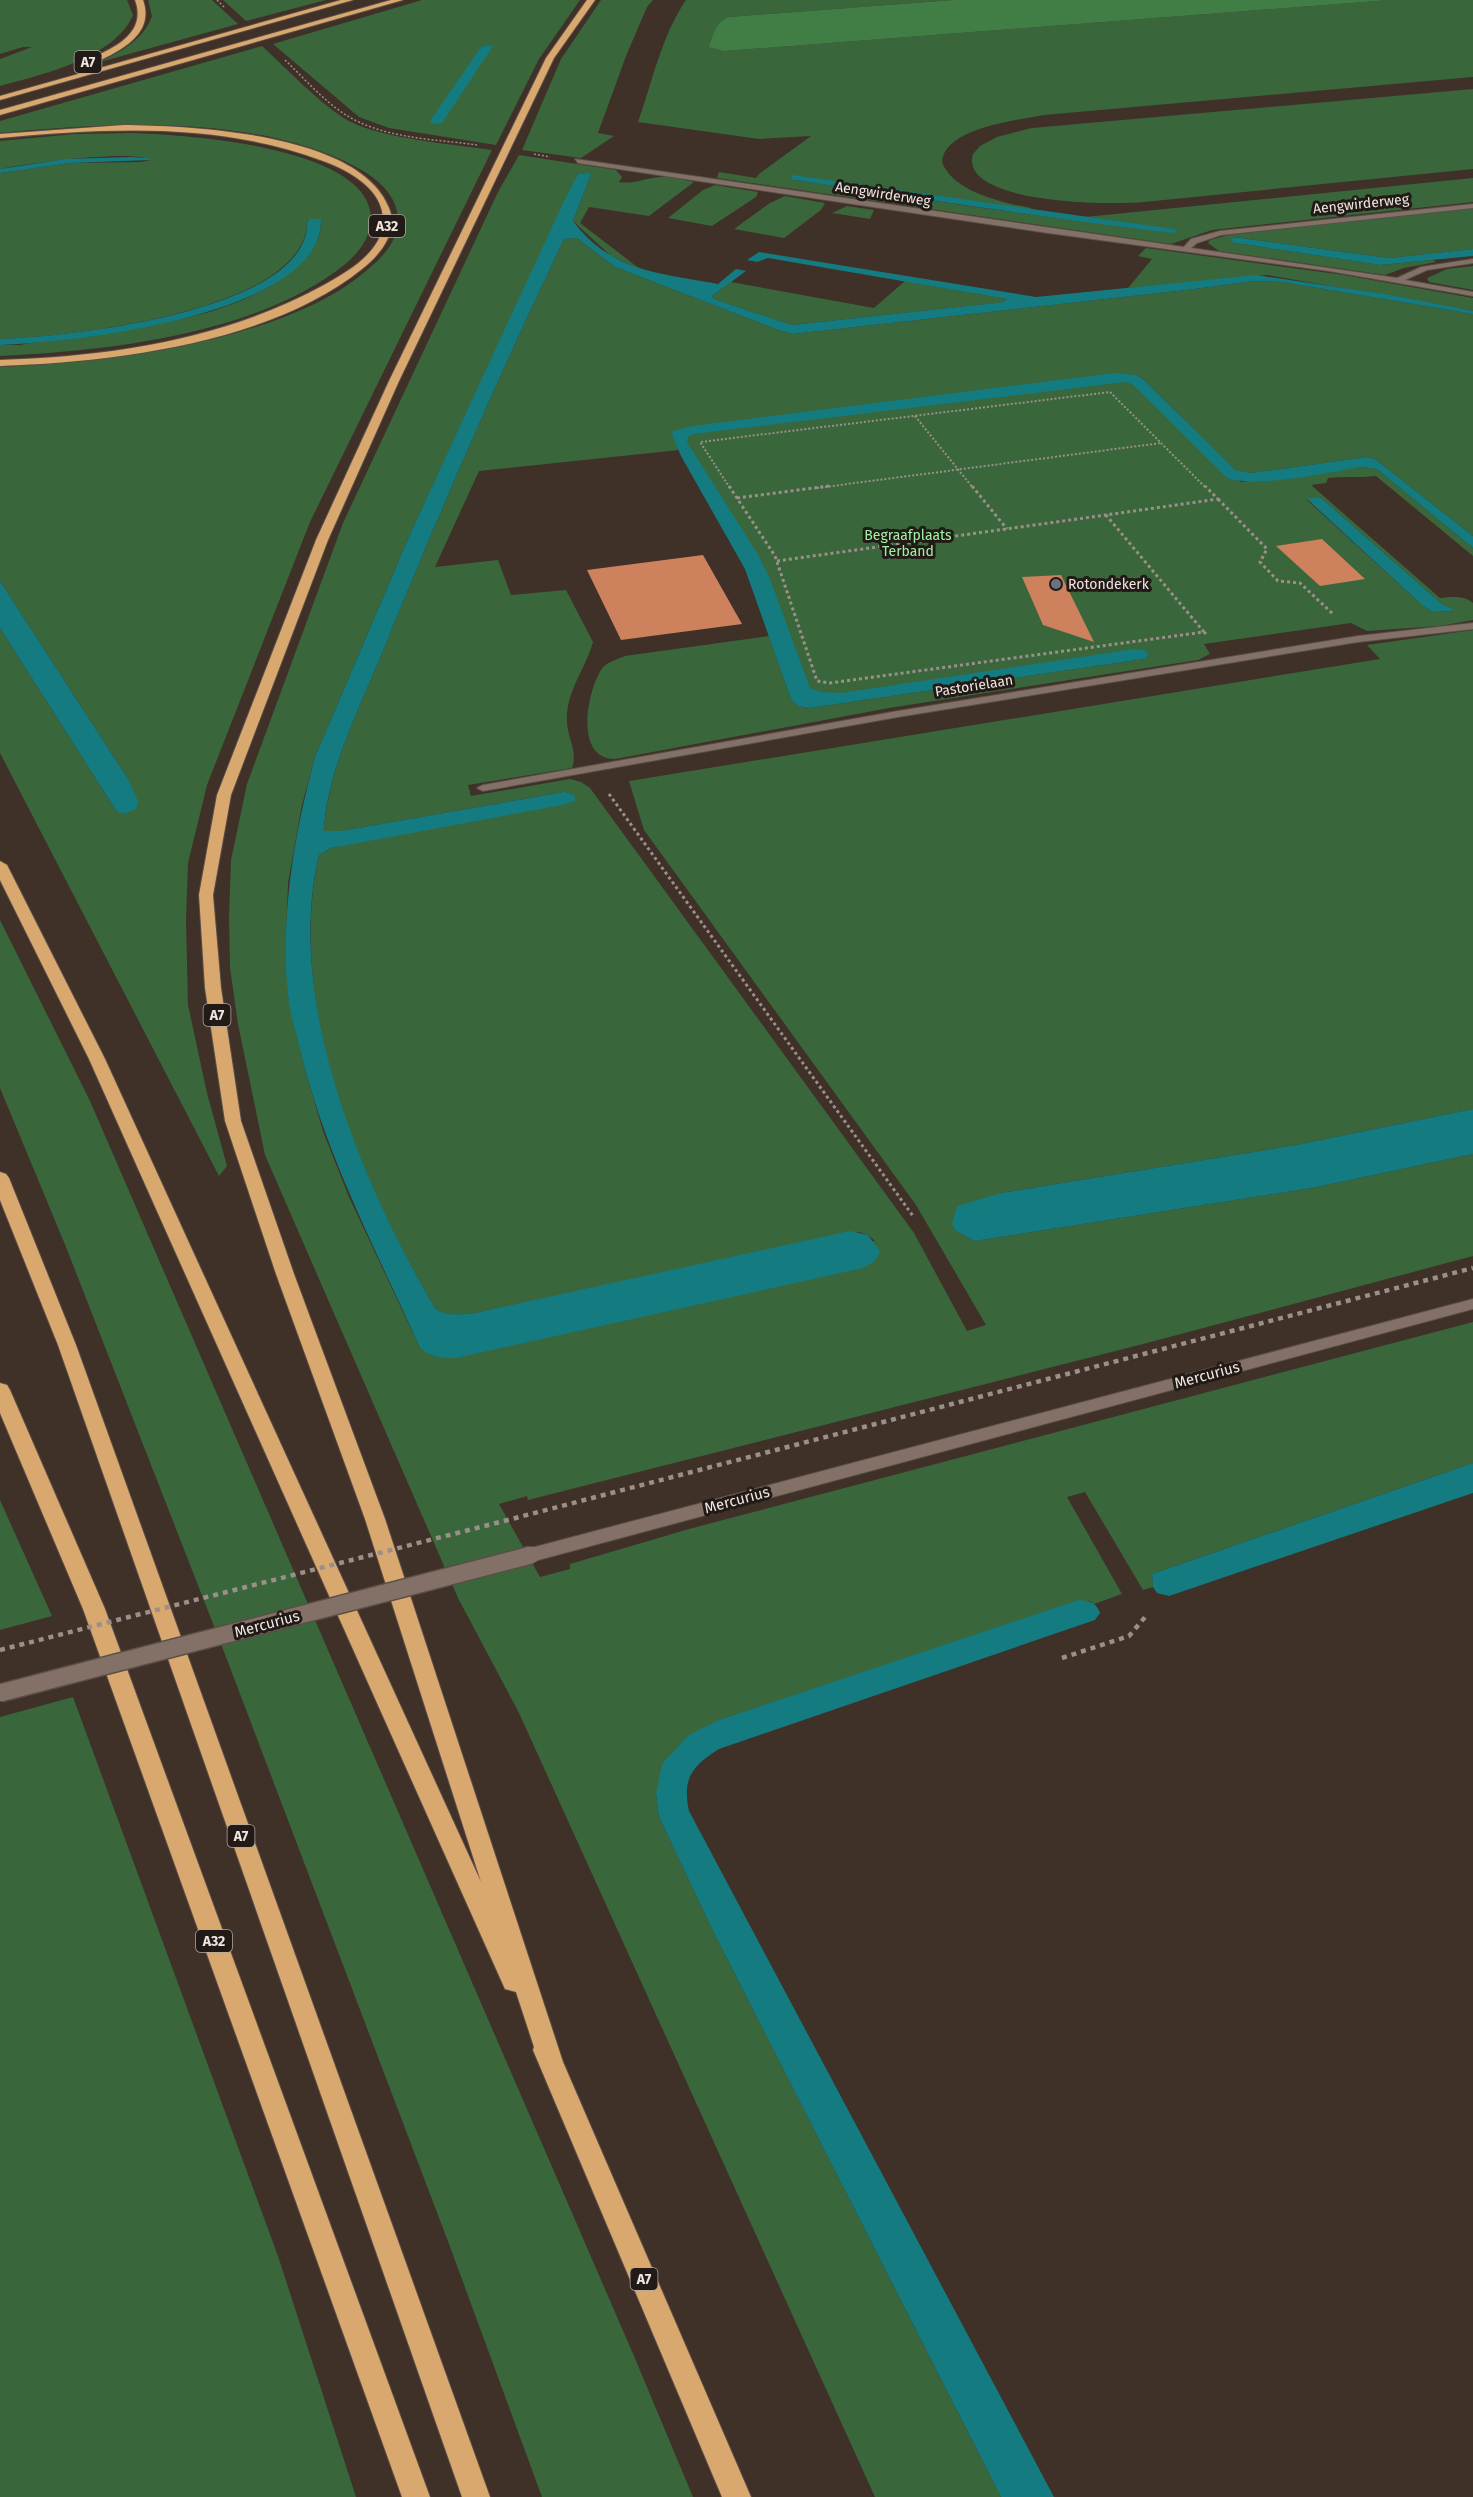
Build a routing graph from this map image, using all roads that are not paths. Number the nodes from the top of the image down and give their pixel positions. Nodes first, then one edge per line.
1 (139, 0) edge
2 (349, 0) edge
3 (399, 0) edge
4 (591, 0) edge
5 (1, 98) edge
6 (0, 113) edge
7 (0, 136) edge
8 (578, 161) dead end
9 (1473, 206) edge
10 (1185, 250) junction
11 (1473, 261) edge
12 (1398, 281) junction
13 (1473, 294) edge
14 (0, 363) edge
15 (1473, 626) edge
16 (483, 788) dead end
17 (0, 866) edge
18 (0, 1178) edge
19 (1473, 1304) edge
20 (0, 1390) edge
21 (0, 1693) edge
22 (551, 2061) junction
23 (416, 2497) edge
24 (476, 2497) edge
25 (737, 2497) edge

1 - 5 highway, A7
2 - 5 highway
3 - 6 highway
4 - 22 highway, A7
7 - 14 highway, A32
8 - 10 street, Aengwirderweg
9 - 10 street, Aengwirderweg
10 - 12 street, Aengwirderweg
11 - 12 street
12 - 13 street, Aengwirderweg
15 - 16 street, Pastorielaan
17 - 22 highway, A7
18 - 24 highway, A7
19 - 21 street, Mercurius, bridge
20 - 23 highway, A32
22 - 25 highway, A7

